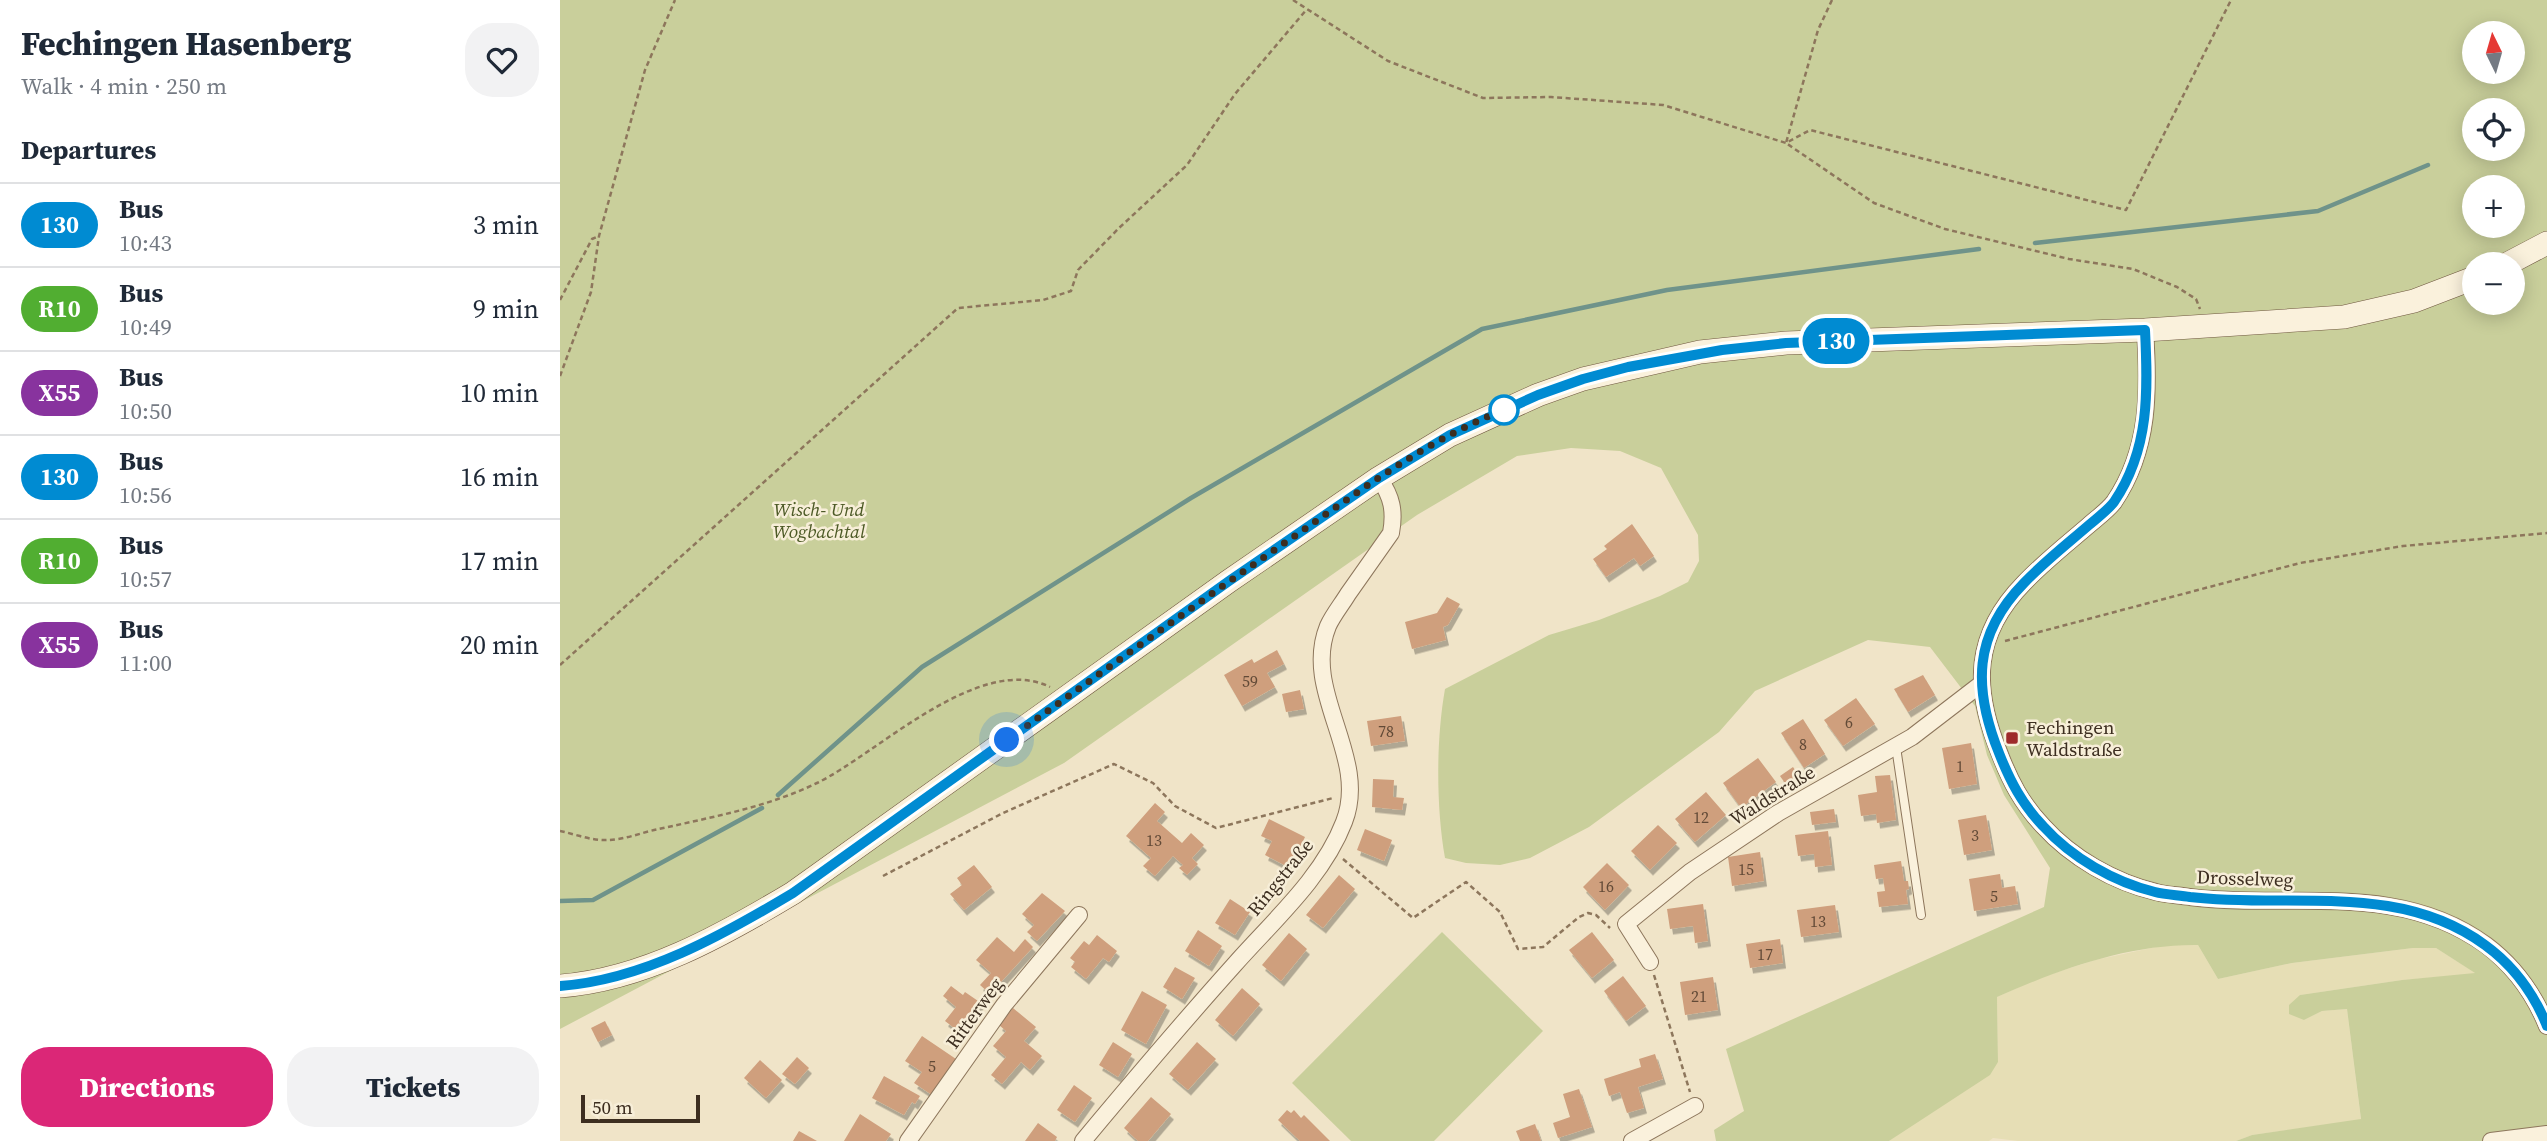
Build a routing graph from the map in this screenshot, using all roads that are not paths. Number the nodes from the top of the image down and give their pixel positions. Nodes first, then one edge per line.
1 (2547, 243) edge
2 (2525, 255) edge
3 (2462, 283) edge
4 (2145, 330) junction
5 (1379, 478) junction
6 (1981, 684) junction
7 (1896, 747) junction
8 (1079, 915) dead end
9 (1921, 915) dead end
10 (1650, 962) road end
11 (560, 986) edge
12 (2547, 1026) edge
13 (1695, 1106) road end
14 (2547, 1134) edge
15 (908, 1141) edge
16 (1083, 1141) edge
17 (1632, 1141) edge
18 (2491, 1141) edge

1 - 2 main road
3 - 4 main road
4 - 5 main road
4 - 6 street
5 - 11 main road
5 - 16 street, Ringstraße
6 - 7 street, Waldstraße
6 - 12 street, Drosselweg
7 - 9 lane
7 - 10 street, Waldstraße
8 - 15 street, Ritterweg
13 - 17 street
14 - 18 street

